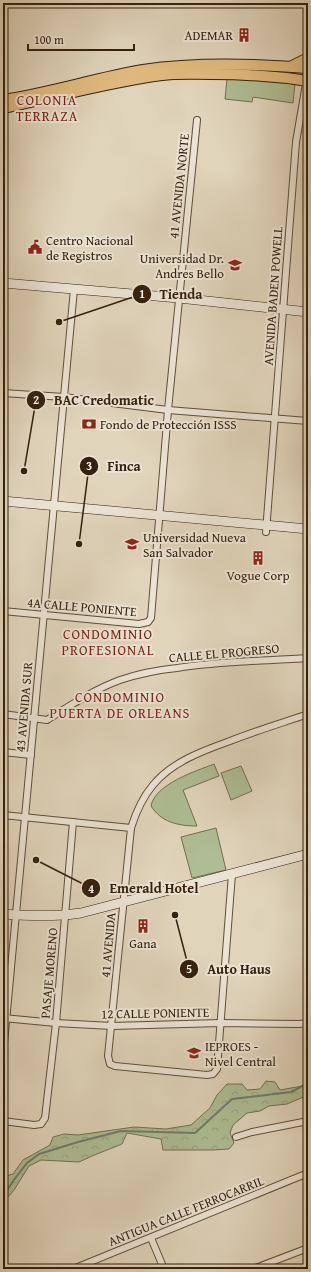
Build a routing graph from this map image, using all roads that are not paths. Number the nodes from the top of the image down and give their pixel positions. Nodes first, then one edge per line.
1 (308, 58) edge
2 (299, 67) edge
3 (308, 80) edge
4 (3, 100) edge
5 (3, 108) edge
6 (197, 120) dead end
7 (3, 283) edge
8 (74, 289) junction
9 (179, 298) junction
10 (283, 310) junction
11 (308, 312) edge
12 (3, 393) edge
13 (64, 397) junction
14 (168, 410) junction
15 (275, 418) junction
16 (308, 421) edge
17 (3, 501) edge
18 (3, 507) edge
19 (53, 509) junction
20 (159, 519) junction
21 (266, 529) junction
22 (308, 530) edge
23 (308, 536) edge
24 (3, 611) edge
25 (152, 613) joint
26 (43, 615) junction
27 (308, 658) edge
28 (3, 714) edge
29 (308, 714) edge
30 (34, 717) junction
31 (3, 752) edge
32 (31, 755) junction
33 (3, 815) edge
34 (25, 817) junction
35 (73, 822) junction
36 (131, 828) junction
37 (308, 854) edge
38 (232, 874) junction
39 (123, 903) junction
40 (3, 914) edge
41 (15, 915) junction
42 (64, 916) junction
43 (5, 1019) edge
44 (56, 1023) junction
45 (221, 1023) junction
46 (308, 1023) edge
47 (112, 1026) junction
48 (3, 1054) edge
49 (3, 1121) edge
50 (308, 1121) edge
51 (236, 1137) dead end
52 (308, 1173) edge
53 (151, 1238) junction
54 (308, 1248) edge
55 (83, 1267) edge
56 (73, 1269) edge
57 (164, 1269) edge
58 (253, 1269) edge

1 - 2 main road
2 - 3 street
2 - 4 main road
3 - 5 main road
3 - 10 street, AVENIDA BADEN POWELL
6 - 9 street, 41 AVENIDA NORTE
7 - 8 street
8 - 9 street
8 - 13 street, 43 AVENIDA SUR
9 - 10 street
9 - 14 street, 41 AVENIDA NORTE
10 - 11 street
10 - 15 street, AVENIDA BADEN POWELL
12 - 13 street
13 - 14 street
13 - 19 street, 43 AVENIDA SUR
14 - 15 street
14 - 20 street, 41 AVENIDA NORTE
15 - 16 street
15 - 21 street, AVENIDA BADEN POWELL
17 - 19 street
18 - 19 street
19 - 20 street
19 - 26 street, 43 AVENIDA SUR
20 - 21 street
20 - 25 street, 41 AVENIDA NORTE
21 - 22 street
21 - 23 street
24 - 26 street, 4A CALLE PONIENTE
25 - 26 street, 4A CALLE PONIENTE
26 - 30 street, 43 AVENIDA SUR
27 - 30 street, CALLE EL PROGRESO
28 - 30 street, CALLE EL PROGRESO
29 - 36 street, 41 AVENIDA
30 - 32 street, 43 AVENIDA SUR
31 - 32 street
32 - 34 street, 43 AVENIDA SUR
33 - 34 street
34 - 35 street
34 - 41 street, 43 AVENIDA SUR
35 - 36 street
35 - 42 street, PASAJE MORENO
36 - 39 street, 41 AVENIDA
37 - 38 street
38 - 39 street
38 - 45 street
39 - 42 street
39 - 47 street, 41 AVENIDA
40 - 41 street
41 - 42 street
41 - 43 street, 43 AVENIDA SUR
42 - 44 street, PASAJE MORENO
43 - 44 street, 12 CALLE PONIENTE
43 - 48 street, 43 AVENIDA SUR
44 - 47 street, 12 CALLE PONIENTE
44 - 49 street, PASAJE MORENO
45 - 46 street, 12 CALLE PONIENTE
45 - 47 street, 12 CALLE PONIENTE
45 - 47 street, 41 AVENIDA
50 - 51 street
52 - 53 street, ANTIGUA CALLE FERROCARRIL
53 - 55 street, ANTIGUA CALLE FERROCARRIL
53 - 57 street
54 - 58 street
55 - 56 street, ANTIGUA CALLE FERROCARRIL

